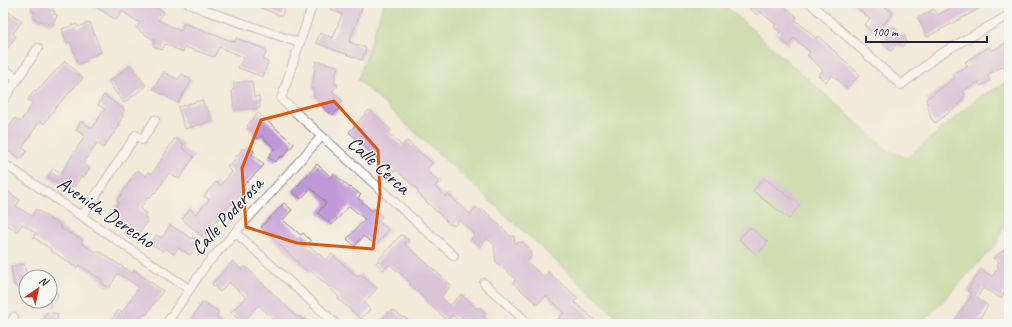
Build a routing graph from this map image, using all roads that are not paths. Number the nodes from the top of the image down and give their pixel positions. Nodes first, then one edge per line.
1 (188, 3) edge
2 (313, 3) edge
3 (810, 3) edge
4 (1009, 15) edge
5 (300, 43) junction
6 (38, 48) dead end
7 (3, 68) edge
8 (18, 79) junction
9 (3, 84) edge
10 (11, 89) junction
11 (3, 101) edge
12 (155, 120) dead end
13 (322, 136) junction
14 (3, 164) edge
15 (82, 216) junction
16 (235, 232) junction
17 (454, 256) dead end
18 (484, 283) dead end
19 (189, 289) junction
20 (166, 324) edge
21 (336, 324) edge
22 (529, 324) edge

1 - 5 street
2 - 5 street
3 - 4 street
5 - 13 street, Calle Cerca
6 - 8 street
7 - 8 street
8 - 10 street
9 - 10 street
10 - 11 street
12 - 15 street
13 - 16 street, Calle Poderosa
13 - 17 street, Calle Cerca
14 - 15 street, Avenida Derecho
15 - 19 street, Avenida Derecho
16 - 19 street, Calle Poderosa
16 - 21 street
18 - 22 street
19 - 20 street, Calle Poderosa

